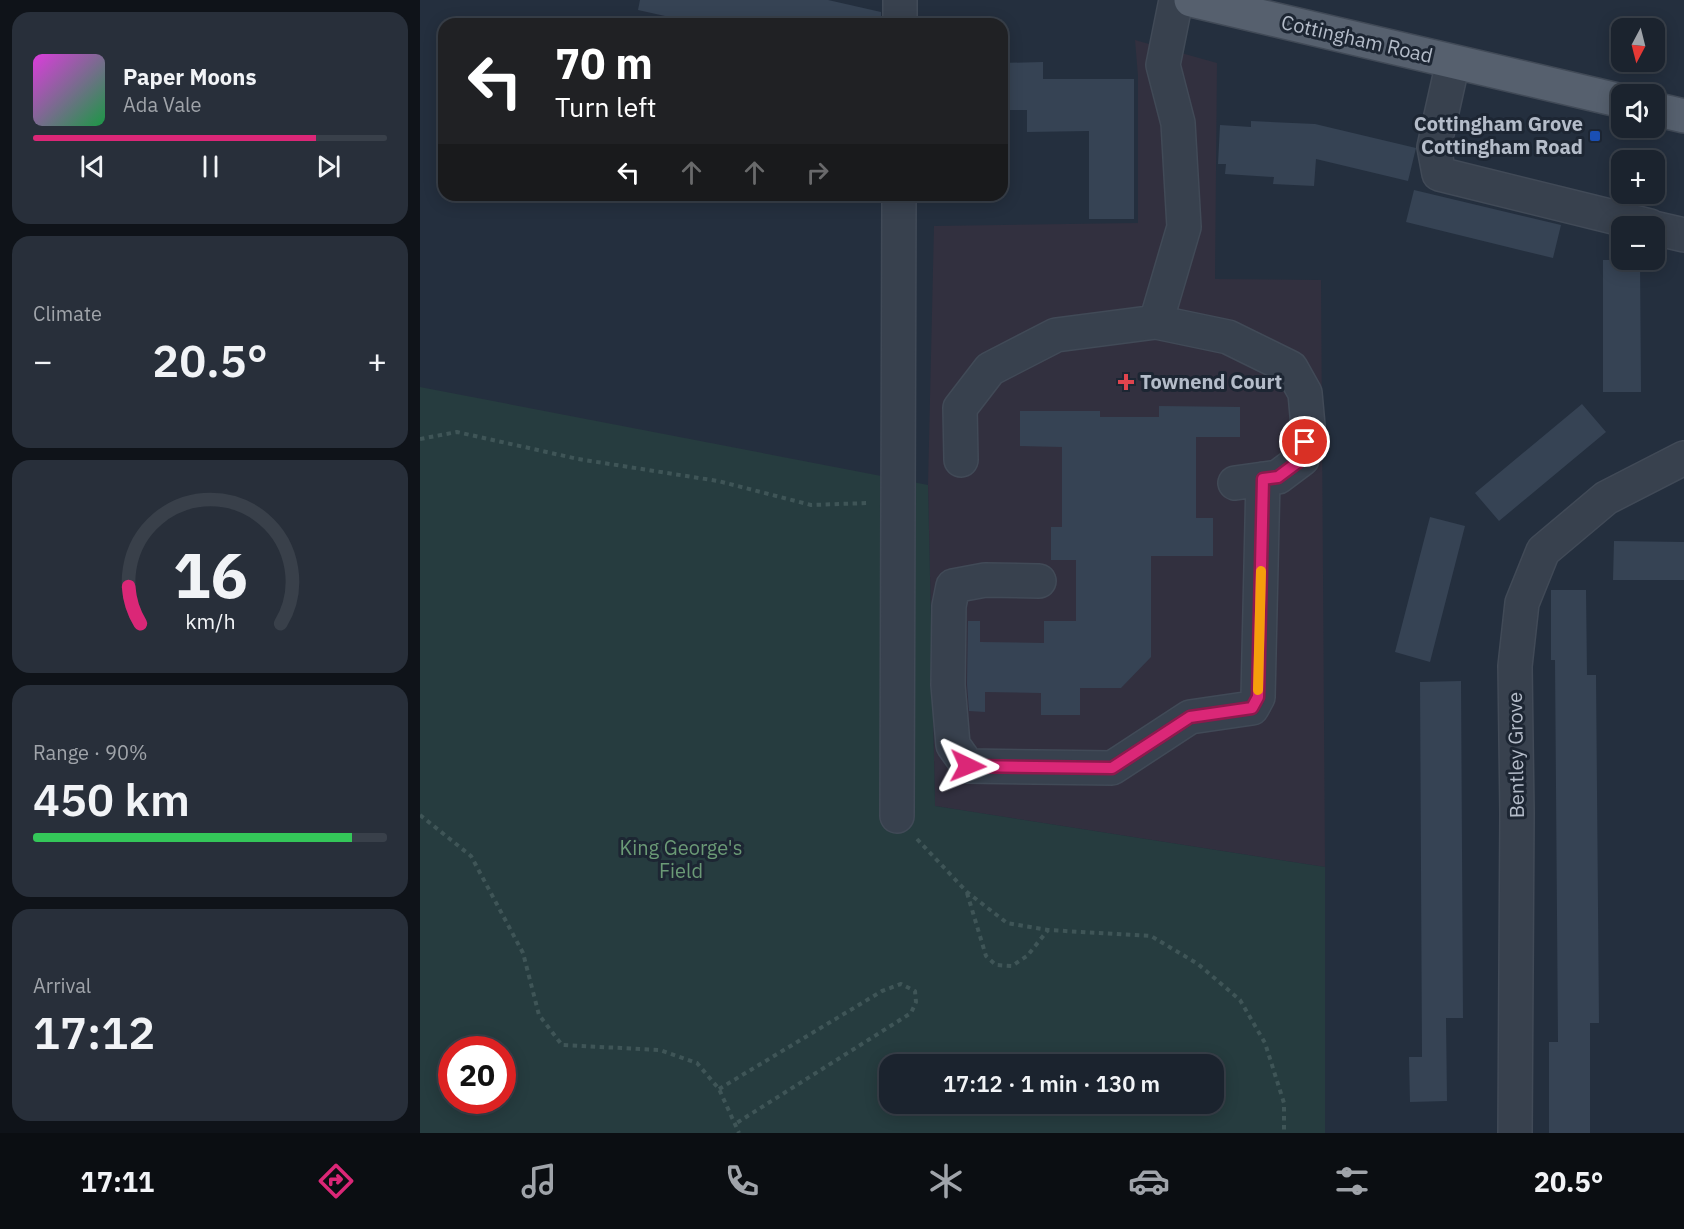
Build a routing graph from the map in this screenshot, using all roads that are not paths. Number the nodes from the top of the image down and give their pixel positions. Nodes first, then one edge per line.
1 (900, 0) edge
2 (1176, 0) edge
3 (1191, 0) edge
4 (900, 18) edge
5 (1453, 62) junction
6 (1611, 98) edge
7 (1665, 112) edge
8 (1684, 116) edge
9 (899, 201) edge
10 (1611, 217) edge
11 (1665, 230) edge
12 (1684, 235) edge
13 (1156, 322) junction
14 (1684, 458) edge
15 (961, 460) dead end
16 (1039, 581) dead end
17 (897, 816) road end
18 (1515, 1133) edge

1 - 4 street
2 - 13 street
3 - 5 main road, Cottingham Road
5 - 6 main road, Cottingham Road
5 - 10 street, Cottingham Road
7 - 8 main road
9 - 17 street
11 - 12 street, Cottingham Road
13 - 15 street
13 - 16 street
14 - 18 street, Bentley Grove

